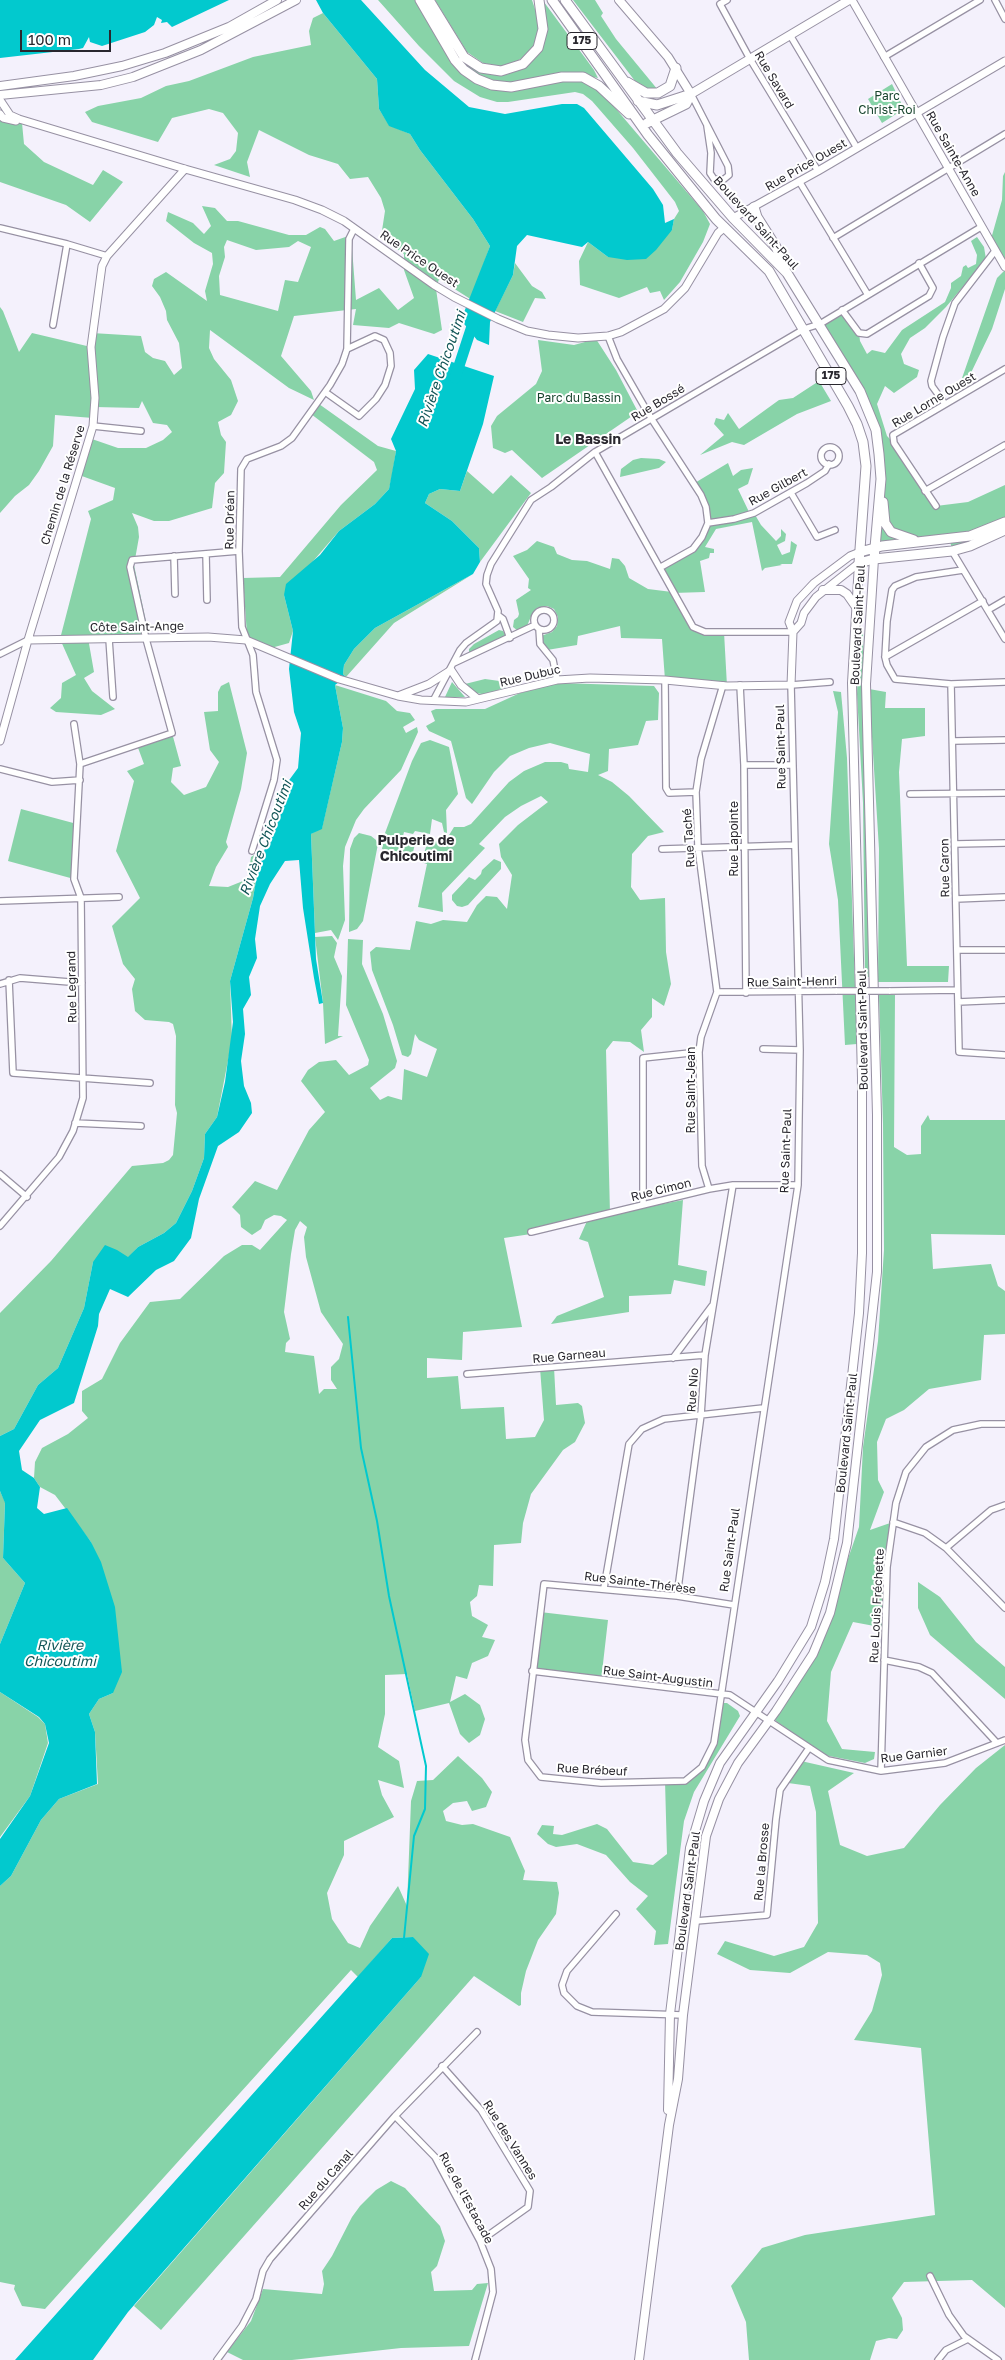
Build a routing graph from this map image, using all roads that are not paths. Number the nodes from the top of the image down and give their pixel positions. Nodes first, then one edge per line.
1 (277, 0) edge
2 (296, 0) edge
3 (420, 0) edge
4 (429, 0) edge
5 (539, 0) edge
6 (552, 0) edge
7 (566, 0) edge
8 (619, 0) edge
9 (727, 0) edge
10 (851, 0) edge
11 (980, 0) edge
12 (994, 0) edge
13 (1005, 18) edge
14 (790, 35) junction
15 (884, 57) junction
16 (750, 59) junction
17 (1005, 61) edge
18 (676, 68) junction
19 (622, 80) junction
20 (0, 86) edge
21 (691, 94) junction
22 (0, 95) edge
23 (0, 100) edge
24 (638, 100) junction
25 (916, 113) junction
26 (0, 114) edge
27 (24, 120) junction
28 (653, 121) junction
29 (641, 125) junction
30 (707, 126) junction
31 (1005, 134) edge
32 (857, 148) junction
33 (948, 168) junction
34 (185, 170) junction
35 (818, 171) junction
36 (799, 181) junction
37 (754, 207) junction
38 (733, 218) junction
39 (725, 227) junction
40 (981, 227) junction
41 (0, 228) edge
42 (354, 228) junction
43 (834, 238) junction
44 (67, 244) junction
45 (995, 251) junction
46 (107, 256) junction
47 (919, 264) junction
48 (1005, 267) edge
49 (787, 273) junction
50 (868, 295) junction
51 (842, 310) junction
52 (820, 324) junction
53 (52, 325) dead end
54 (804, 329) junction
55 (608, 336) junction
56 (347, 349) junction
57 (1005, 369) edge
58 (328, 394) dead end
59 (945, 404) junction
60 (651, 418) junction
61 (93, 426) junction
62 (141, 431) dead end
63 (1005, 445) edge
64 (595, 452) junction
65 (829, 464) dead end
66 (881, 479) junction
67 (925, 491) junction
68 (791, 493) junction
69 (936, 506) dead end
70 (1005, 522) edge
71 (708, 523) junction
72 (835, 530) dead end
73 (1005, 530) edge
74 (925, 542) junction
75 (874, 547) junction
76 (239, 551) junction
77 (952, 551) junction
78 (860, 552) junction
79 (206, 554) junction
80 (174, 556) junction
81 (874, 560) junction
82 (859, 563) junction
83 (661, 567) junction
84 (963, 570) junction
85 (824, 590) junction
86 (175, 594) dead end
87 (207, 600) dead end
88 (1005, 600) edge
89 (983, 601) junction
90 (856, 607) junction
91 (988, 610) junction
92 (499, 616) junction
93 (792, 632) junction
94 (146, 638) junction
95 (510, 638) junction
96 (109, 639) junction
97 (1005, 639) edge
98 (28, 640) junction
99 (246, 640) junction
100 (0, 654) edge
101 (885, 657) junction
102 (452, 666) junction
103 (557, 680) junction
104 (665, 680) junction
105 (830, 682) dead end
106 (1005, 682) edge
107 (951, 684) junction
108 (724, 685) junction
109 (740, 685) junction
110 (791, 685) junction
111 (398, 696) junction
112 (113, 697) dead end
113 (434, 699) junction
114 (478, 699) junction
115 (74, 724) dead end
116 (1005, 740) edge
117 (0, 741) edge
118 (954, 741) junction
119 (80, 764) junction
120 (744, 765) junction
121 (793, 765) junction
122 (0, 769) edge
123 (80, 780) junction
124 (696, 792) junction
125 (954, 793) junction
126 (1005, 793) edge
127 (910, 794) dead end
128 (1005, 843) edge
129 (954, 844) junction
130 (794, 846) junction
131 (743, 847) junction
132 (698, 848) junction
133 (662, 849) dead end
134 (252, 851) dead end
135 (119, 897) dead end
136 (1005, 897) edge
137 (81, 898) junction
138 (956, 899) junction
139 (0, 901) edge
140 (957, 950) junction
141 (1005, 950) edge
142 (8, 980) junction
143 (82, 982) junction
144 (0, 984) edge
145 (957, 990) junction
146 (718, 992) junction
147 (798, 992) junction
148 (746, 993) junction
149 (1005, 1000) edge
150 (958, 1002) junction
151 (763, 1049) dead end
152 (800, 1050) junction
153 (699, 1052) junction
154 (1005, 1055) edge
155 (83, 1078) junction
156 (150, 1082) dead end
157 (75, 1123) junction
158 (141, 1126) dead end
159 (0, 1174) edge
160 (733, 1185) junction
161 (798, 1185) junction
162 (709, 1189) junction
163 (27, 1197) junction
164 (643, 1205) junction
165 (0, 1226) edge
166 (531, 1232) dead end
167 (713, 1304) junction
168 (705, 1355) junction
169 (672, 1358) junction
170 (467, 1374) dead end
171 (763, 1408) junction
172 (701, 1415) junction
173 (1005, 1424) edge
174 (1005, 1505) edge
175 (893, 1522) junction
176 (946, 1548) junction
177 (544, 1584) joint
178 (604, 1588) junction
179 (677, 1596) junction
180 (734, 1606) junction
181 (1005, 1608) edge
182 (884, 1660) junction
183 (532, 1671) junction
184 (721, 1694) junction
185 (757, 1711) junction
186 (772, 1721) junction
187 (1005, 1740) edge
188 (997, 1743) junction
189 (809, 1748) junction
190 (881, 1770) junction
191 (616, 1914) dead end
192 (696, 1921) junction
193 (670, 2014) junction
194 (683, 2015) junction
195 (477, 2032) dead end
196 (442, 2066) junction
197 (395, 2116) junction
198 (669, 2125) junction
199 (480, 2241) junction
200 (930, 2276) dead end
201 (968, 2339) junction
202 (216, 2360) edge
203 (475, 2360) edge
204 (639, 2360) edge
205 (938, 2360) edge
206 (998, 2360) edge

1 - 20 main road
2 - 22 main road
3 - 29 main road
4 - 5 main road
6 - 29 main road, Boulevard Saint-Paul / 175
7 - 19 main road, Boulevard Saint-Paul / 175
8 - 18 main road
9 - 16 street, Rue Savard
10 - 14 main road
10 - 15 street, Rue Sainte-Anne
11 - 15 street
12 - 13 street
14 - 16 main road
14 - 32 street
15 - 25 street, Rue Sainte-Anne
16 - 21 main road
16 - 35 street, Rue Savard
17 - 25 street, Rue Price Ouest
18 - 19 main road
18 - 21 main road
19 - 24 main road, Boulevard Saint-Paul / 175
21 - 24 main road
21 - 28 main road
21 - 30 street
23 - 27 street, Rue Price Ouest
24 - 28 main road, Boulevard Saint-Paul / 175
25 - 32 street, Rue Price Ouest
25 - 33 street, Rue Sainte-Anne
26 - 27 street
27 - 34 street, Rue Price Ouest
28 - 29 main road
28 - 38 main road, Boulevard Saint-Paul / 175
29 - 39 main road, Boulevard Saint-Paul / 175
30 - 30 street
31 - 33 street
32 - 35 street, Rue Price Ouest
33 - 40 street, Rue Sainte-Anne
33 - 43 street
34 - 42 street, Rue Price Ouest
34 - 46 street, Chemin de la Réserve
35 - 36 street, Rue Price Ouest
36 - 37 street, Rue Price Ouest
36 - 43 street
37 - 38 street, Rue Price Ouest
37 - 49 main road
38 - 39 main road, Rue Price Ouest
38 - 49 main road, Boulevard Saint-Paul / 175
39 - 54 main road, Boulevard Saint-Paul / 175
39 - 55 street, Rue Price Ouest
40 - 45 street, Rue Sainte-Anne
40 - 47 street, Rue Bossé
41 - 44 street
42 - 55 street, Rue Price Ouest
42 - 56 street, Rue Dréan
43 - 50 street
44 - 46 street
44 - 53 street
45 - 48 street, Rue Sainte-Anne
45 - 59 street
46 - 61 street, Chemin de la Réserve
47 - 50 street, Rue Bossé
47 - 51 street
49 - 52 main road, Boulevard Saint-Paul / 175
50 - 51 street, Rue Bossé
51 - 52 street, Rue Bossé
52 - 54 street, Rue Bossé
52 - 66 main road, Boulevard Saint-Paul / 175
54 - 60 street, Rue Bossé
54 - 78 main road, Boulevard Saint-Paul / 175
55 - 60 street
56 - 58 street
56 - 76 street, Rue Dréan
57 - 59 street, Rue Lorne Ouest
59 - 67 street, Rue Lorne Ouest
60 - 64 street, Rue Bossé
60 - 71 street
61 - 62 street
61 - 98 street, Chemin de la Réserve
63 - 67 street
64 - 83 street
64 - 92 street, Rue Bossé
65 - 68 street, Rue Gilbert
66 - 74 main road
66 - 75 main road, Boulevard Saint-Paul / 175
67 - 69 street, Rue Lorne Ouest
68 - 71 street, Rue Gilbert
68 - 72 street
70 - 74 main road
71 - 83 street
73 - 77 main road
74 - 75 main road
75 - 78 main road
75 - 81 main road, Boulevard Saint-Paul / 175
76 - 79 street
76 - 99 street, Rue Dréan
77 - 81 main road
77 - 84 street
78 - 82 main road, Boulevard Saint-Paul / 175
78 - 93 street, Rue Saint-Paul
79 - 80 street
79 - 87 street
80 - 86 street
80 - 94 street
81 - 82 main road
81 - 186 main road, Boulevard Saint-Paul
82 - 85 street
82 - 90 main road, Boulevard Saint-Paul
83 - 93 street
84 - 89 street
84 - 101 street
85 - 90 main road
85 - 93 street
88 - 91 street
89 - 91 street
89 - 101 street
90 - 185 main road, Boulevard Saint-Paul
91 - 97 street
92 - 95 street, Rue Bossé
92 - 102 street
93 - 110 street, Rue Saint-Paul
94 - 96 street, Côte Saint-Ange
94 - 99 street, Côte Saint-Ange
94 - 119 street
95 - 102 street
95 - 103 street
96 - 98 street, Côte Saint-Ange
96 - 112 street
98 - 100 street
98 - 117 street, Chemin de la Réserve
99 - 111 street, Rue Dubuc
99 - 134 street, Rue Dréan
101 - 107 street
102 - 111 street
102 - 113 street
102 - 114 street
103 - 104 street, Rue Dubuc
103 - 114 street, Rue Dubuc
104 - 108 street, Rue Dubuc
104 - 124 street
105 - 110 street, Rue Dubuc
106 - 107 street
107 - 118 street, Rue Caron
108 - 109 street, Rue Dubuc
108 - 124 street, Rue Taché
109 - 110 street, Rue Dubuc
109 - 120 street, Rue Lapointe
110 - 121 street, Rue Saint-Paul
111 - 113 street, Rue Dubuc
113 - 114 street, Rue Dubuc
115 - 119 street, Rue Legrand
116 - 118 street
118 - 125 street, Rue Caron
119 - 123 street, Rue Legrand
120 - 121 street
120 - 131 street, Rue Lapointe
121 - 130 street, Rue Saint-Paul
122 - 123 street
123 - 137 street, Rue Legrand
124 - 132 street, Rue Taché
125 - 126 street
125 - 127 street
125 - 129 street, Rue Caron
128 - 129 street
129 - 138 street, Rue Caron
130 - 131 street
130 - 147 street, Rue Saint-Paul
131 - 132 street
131 - 148 street, Rue Lapointe
132 - 133 street
132 - 146 street, Rue Taché
135 - 137 street
136 - 138 street
137 - 139 street
137 - 143 street, Rue Legrand
138 - 140 street, Rue Caron
140 - 141 street
140 - 145 street, Rue Caron
142 - 143 street
142 - 144 street
142 - 155 street
143 - 155 street, Rue Legrand
145 - 147 street, Rue Saint-Henri, bridge
145 - 150 street, Rue Caron
146 - 148 street, Rue Saint-Henri
146 - 153 street, Rue Saint-Jean
147 - 148 street, Rue Saint-Henri
147 - 152 street, Rue Saint-Paul
149 - 150 street
150 - 154 street, Rue Caron
151 - 152 street
152 - 161 street, Rue Saint-Paul
153 - 162 street, Rue Saint-Jean
153 - 164 street
155 - 156 street
155 - 157 street, Rue Legrand
157 - 158 street
157 - 163 street, Rue Legrand
159 - 163 street
160 - 161 street, Rue Cimon
160 - 162 street, Rue Cimon
160 - 167 street, Rue Nio
161 - 171 street, Rue Saint-Paul
162 - 164 street, Rue Cimon
163 - 165 street, Rue Legrand
164 - 166 street, Rue Cimon
167 - 168 street, Rue Nio
167 - 169 street
168 - 169 street, Rue Garneau
168 - 172 street, Rue Nio
169 - 170 street, Rue Garneau
171 - 172 street
171 - 180 street, Rue Saint-Paul
172 - 178 street
172 - 179 street, Rue Nio
173 - 175 street, Rue Louis Fréchette
174 - 176 street
175 - 176 street
175 - 182 street, Rue Louis Fréchette
176 - 181 street
177 - 178 street, Rue Sainte-Thérèse
177 - 183 street, Rue Brébeuf
178 - 179 street, Rue Sainte-Thérèse
179 - 180 street, Rue Sainte-Thérèse
180 - 184 street, Rue Saint-Paul
182 - 188 street
182 - 190 street, Rue Louis Fréchette
183 - 184 street, Rue Saint-Augustin
183 - 184 street, Rue Brébeuf
184 - 185 street, Rue Saint-Augustin
185 - 186 street, Rue Saint-Augustin
185 - 193 main road, Boulevard Saint-Paul
186 - 189 street, Rue Garnier
186 - 192 main road, Boulevard Saint-Paul
187 - 188 street, Rue Garnier
188 - 190 street, Rue Garnier
189 - 190 street, Rue Garnier
189 - 192 street, Rue la Brosse
191 - 193 street
192 - 194 main road, Boulevard Saint-Paul
193 - 194 street
193 - 198 main road, Boulevard Saint-Paul
194 - 198 main road, Boulevard Saint-Paul
195 - 196 street, Rue du Canal
196 - 197 street, Rue du Canal
196 - 199 street, Rue des Vannes
197 - 199 street, Rue de l'Estacade
197 - 202 street, Rue du Canal
198 - 204 main road, Boulevard Saint-Paul
199 - 203 street, Rue de l'Estacade
200 - 201 street
201 - 205 street
201 - 206 street

